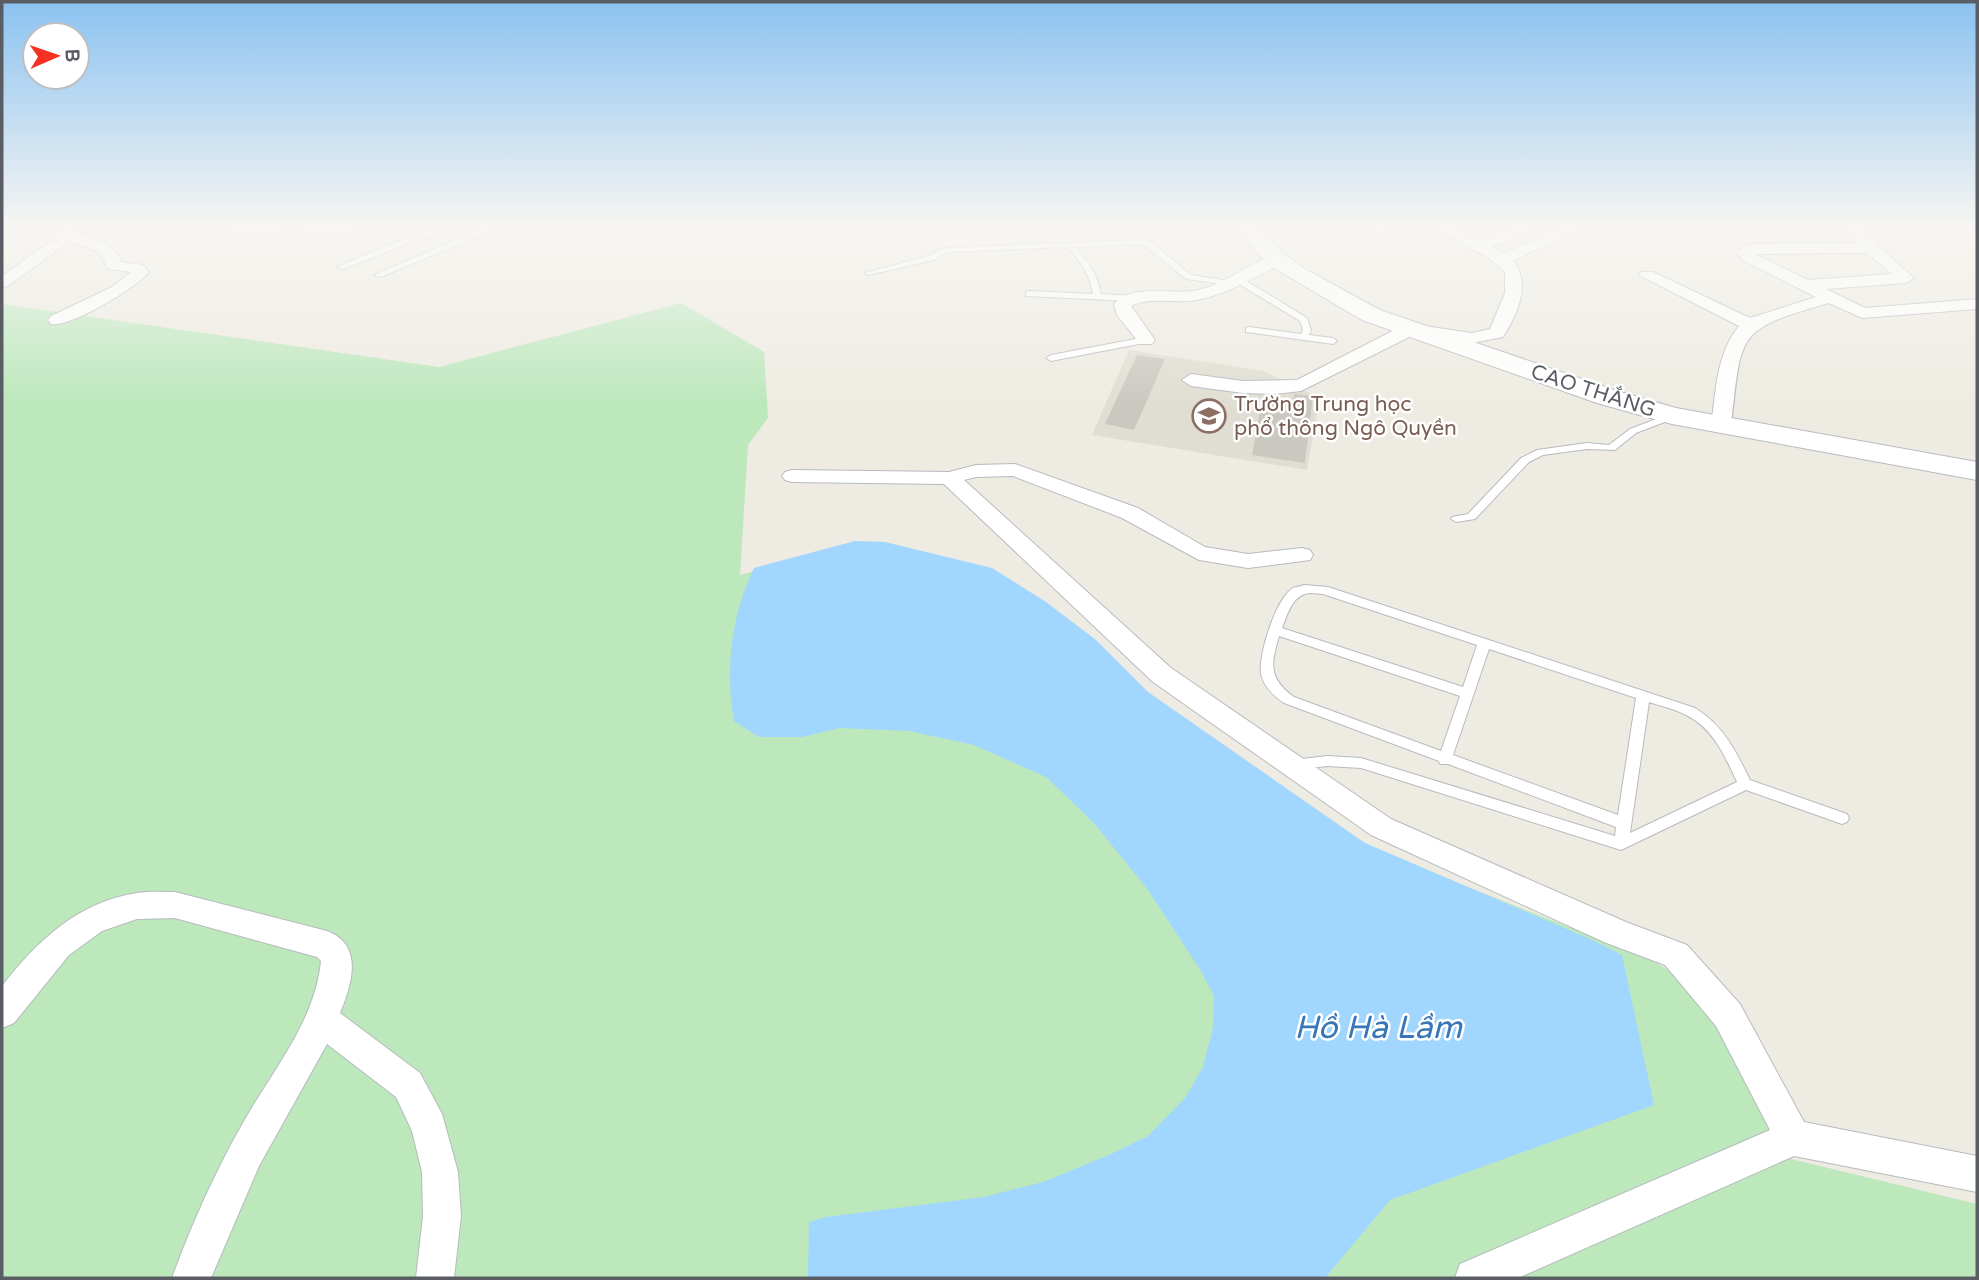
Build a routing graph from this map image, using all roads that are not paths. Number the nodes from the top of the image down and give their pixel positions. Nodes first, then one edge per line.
1 (126, 285) edge
2 (1096, 285) edge
3 (1224, 285) edge
4 (1240, 285) edge
5 (1316, 285) edge
6 (1514, 285) edge
7 (1667, 285) edge
8 (1805, 285) joint
9 (1810, 285) edge
10 (1028, 294) dead end
11 (1097, 297) junction
12 (1132, 298) junction
13 (1830, 298) junction
14 (1977, 304) edge
15 (57, 320) dead end
16 (1750, 325) junction
17 (1410, 329) junction
18 (1249, 330) dead end
19 (1304, 336) junction
20 (1146, 340) joint
21 (1333, 341) dead end
22 (1051, 358) dead end
23 (1191, 380) dead end
24 (1672, 416) junction
25 (1721, 426) junction
26 (1977, 471) edge
27 (792, 477) dead end
28 (949, 478) junction
29 (1457, 519) dead end
30 (1302, 555) dead end
31 (1275, 630) junction
32 (1484, 644) junction
33 (1466, 693) junction
34 (1643, 696) junction
35 (1445, 760) junction
36 (1291, 765) junction
37 (1745, 783) junction
38 (1842, 818) dead end
39 (1623, 823) junction
40 (1621, 845) junction
41 (2, 1012) edge
42 (321, 1019) junction
43 (1793, 1138) junction
44 (1977, 1174) edge
45 (191, 1278) edge
46 (435, 1278) edge
47 (1474, 1278) edge

1 - 15 street
2 - 11 lane
3 - 12 street
4 - 19 lane
5 - 17 main road, CAO THẮNG
6 - 17 street
7 - 16 street
8 - 9 street
8 - 13 street
10 - 11 lane
11 - 12 lane
12 - 20 street
13 - 14 street
13 - 16 street
16 - 25 street
17 - 23 street
17 - 24 main road, CAO THẮNG
18 - 19 lane
19 - 21 lane
20 - 22 lane
24 - 25 main road, CAO THẮNG
24 - 29 lane
25 - 26 main road, CAO THẮNG
27 - 28 street
28 - 30 street
28 - 36 street
31 - 32 lane
31 - 33 lane
31 - 35 lane
32 - 33 lane
32 - 34 lane
33 - 35 lane
34 - 37 lane
34 - 39 lane
35 - 39 lane
36 - 40 lane
36 - 43 street
37 - 38 lane
37 - 40 lane
39 - 40 lane
41 - 42 street
42 - 45 street
42 - 46 street
43 - 44 street
43 - 47 street

